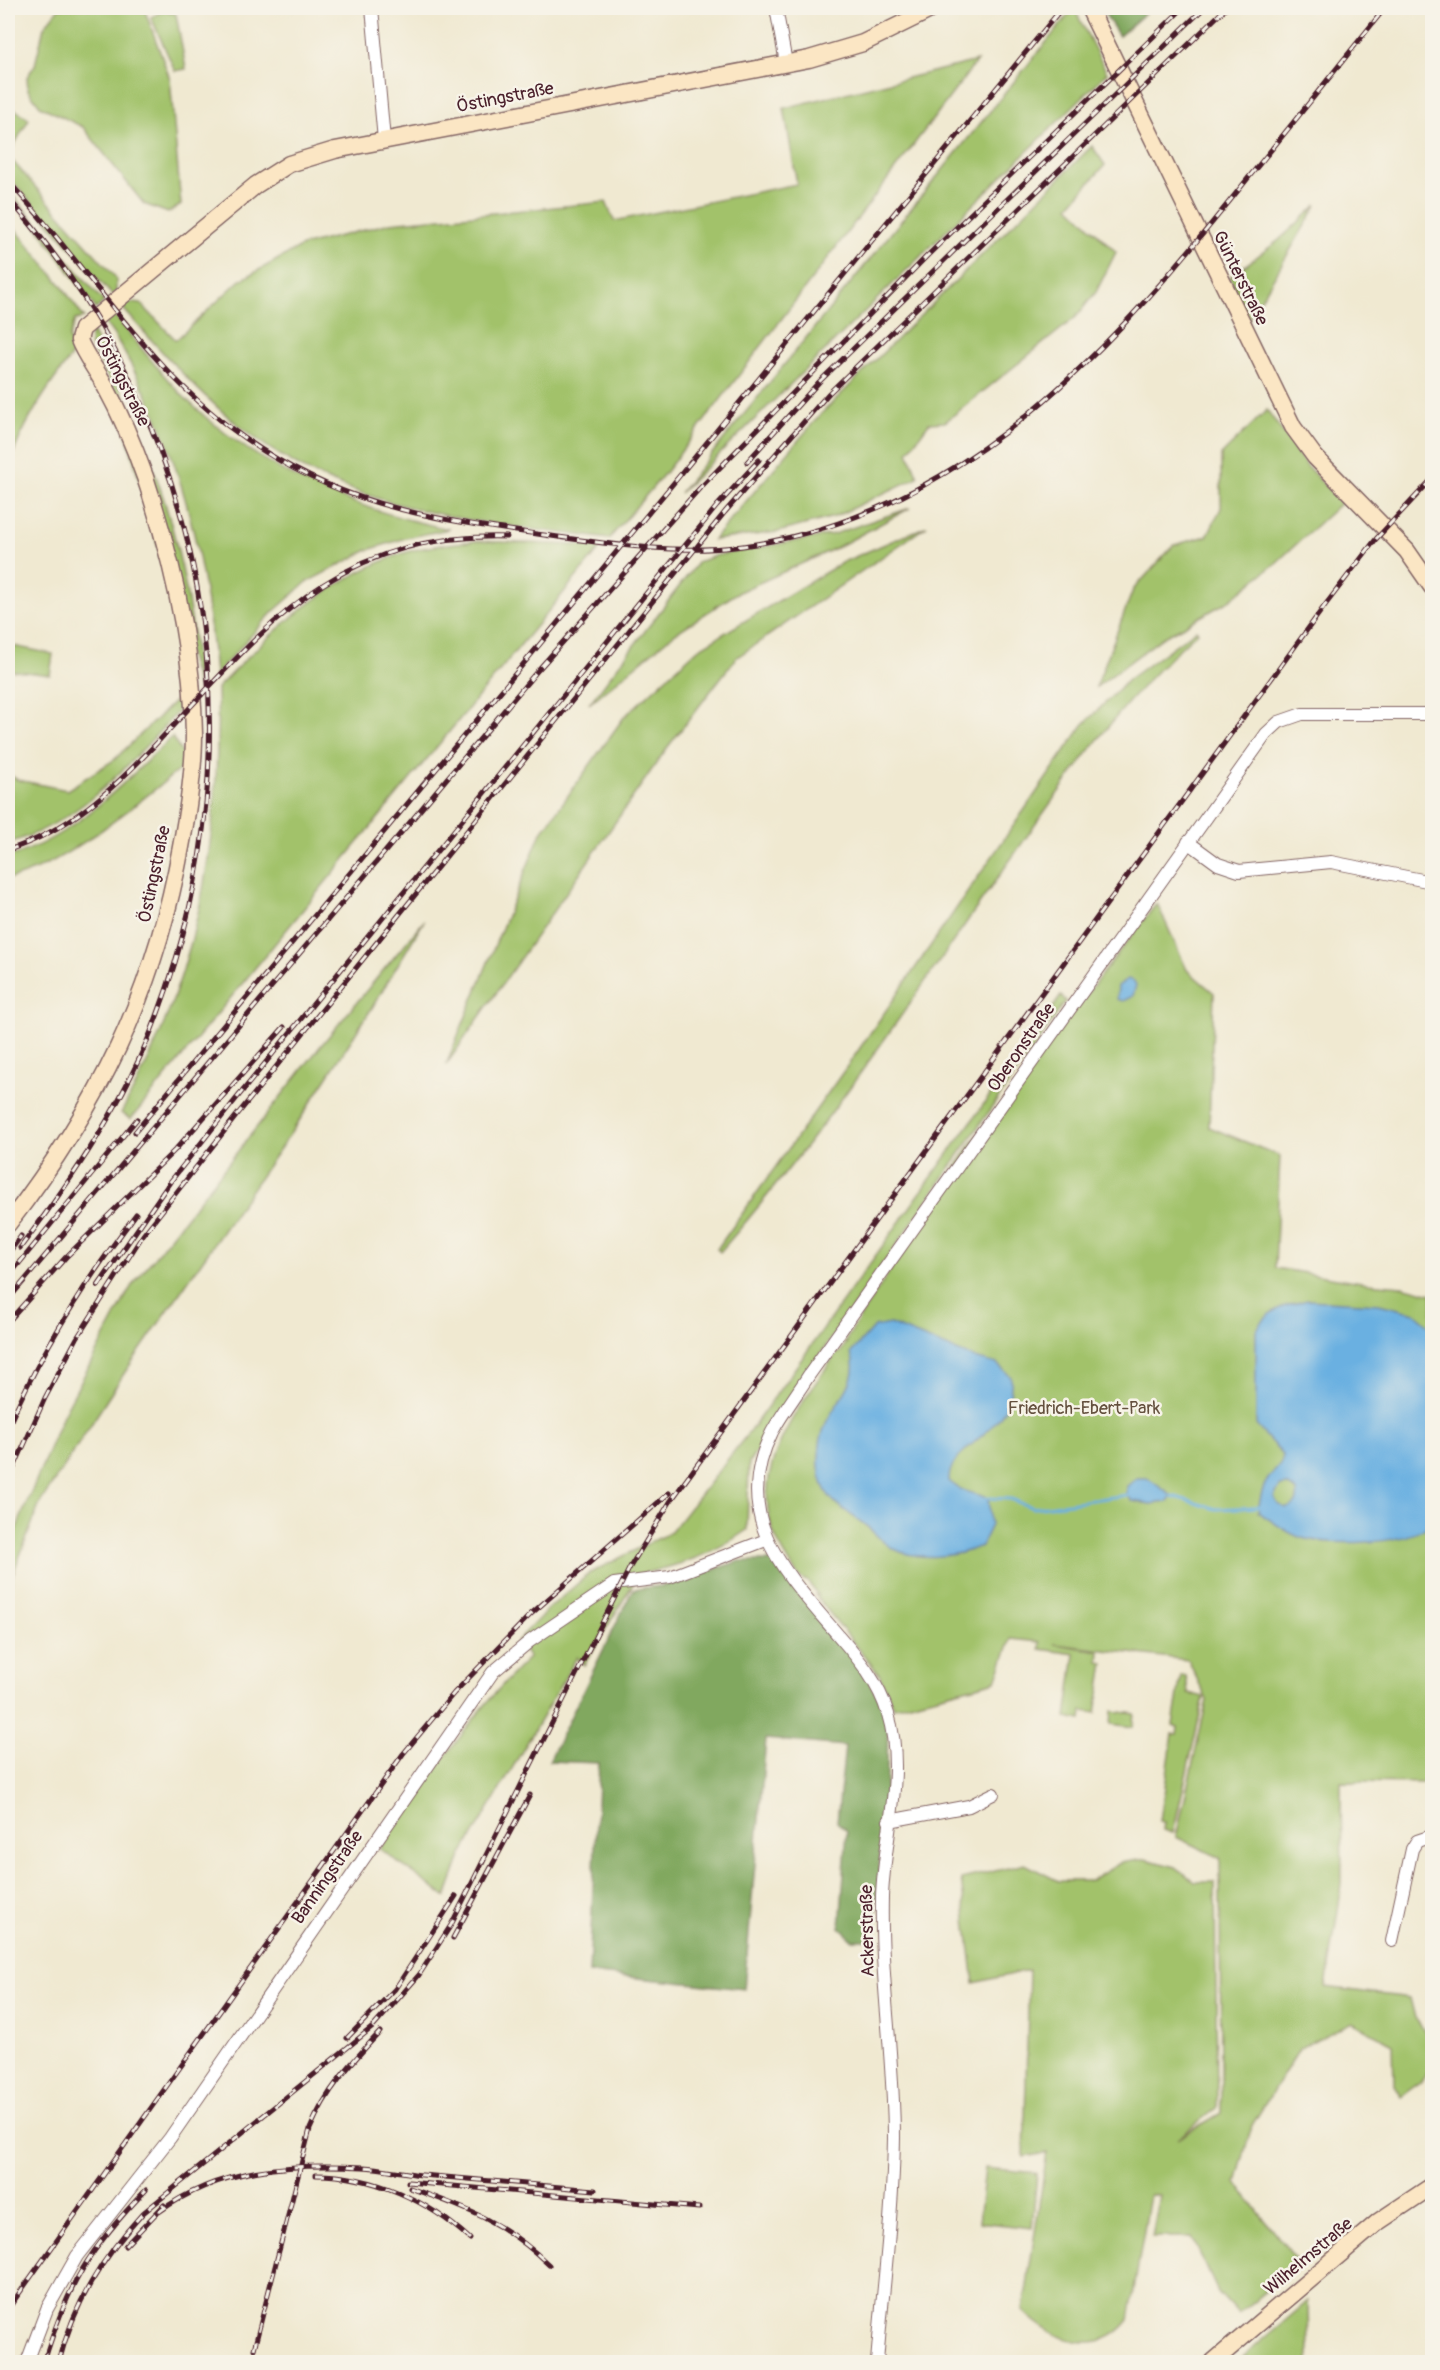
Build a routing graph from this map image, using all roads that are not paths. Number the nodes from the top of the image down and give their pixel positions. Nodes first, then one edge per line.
1 (372, 8) edge
2 (776, 8) edge
3 (934, 8) edge
4 (1089, 8) edge
5 (786, 63) junction
6 (384, 140) junction
7 (1432, 588) edge
8 (1432, 714) edge
9 (1188, 842) junction
10 (1432, 882) edge
11 (8, 1224) edge
12 (766, 1540) junction
13 (993, 1794) dead end
14 (890, 1821) junction
15 (1432, 1836) edge
16 (1392, 1941) dead end
17 (1432, 2186) edge
18 (27, 2362) edge
19 (877, 2362) edge
20 (1213, 2362) edge

1 - 6 street
2 - 5 street
3 - 5 street, Östingstraße
4 - 7 street, Günterstraße
5 - 6 street, Östingstraße
6 - 11 street, Östingstraße
8 - 9 street, Oberonstraße
9 - 10 street
9 - 12 street, Oberonstraße
12 - 14 street, Ackerstraße
12 - 18 street, Banningstraße
13 - 14 street
14 - 19 street, Ackerstraße
15 - 16 street
17 - 20 street, Wilhelmstraße

